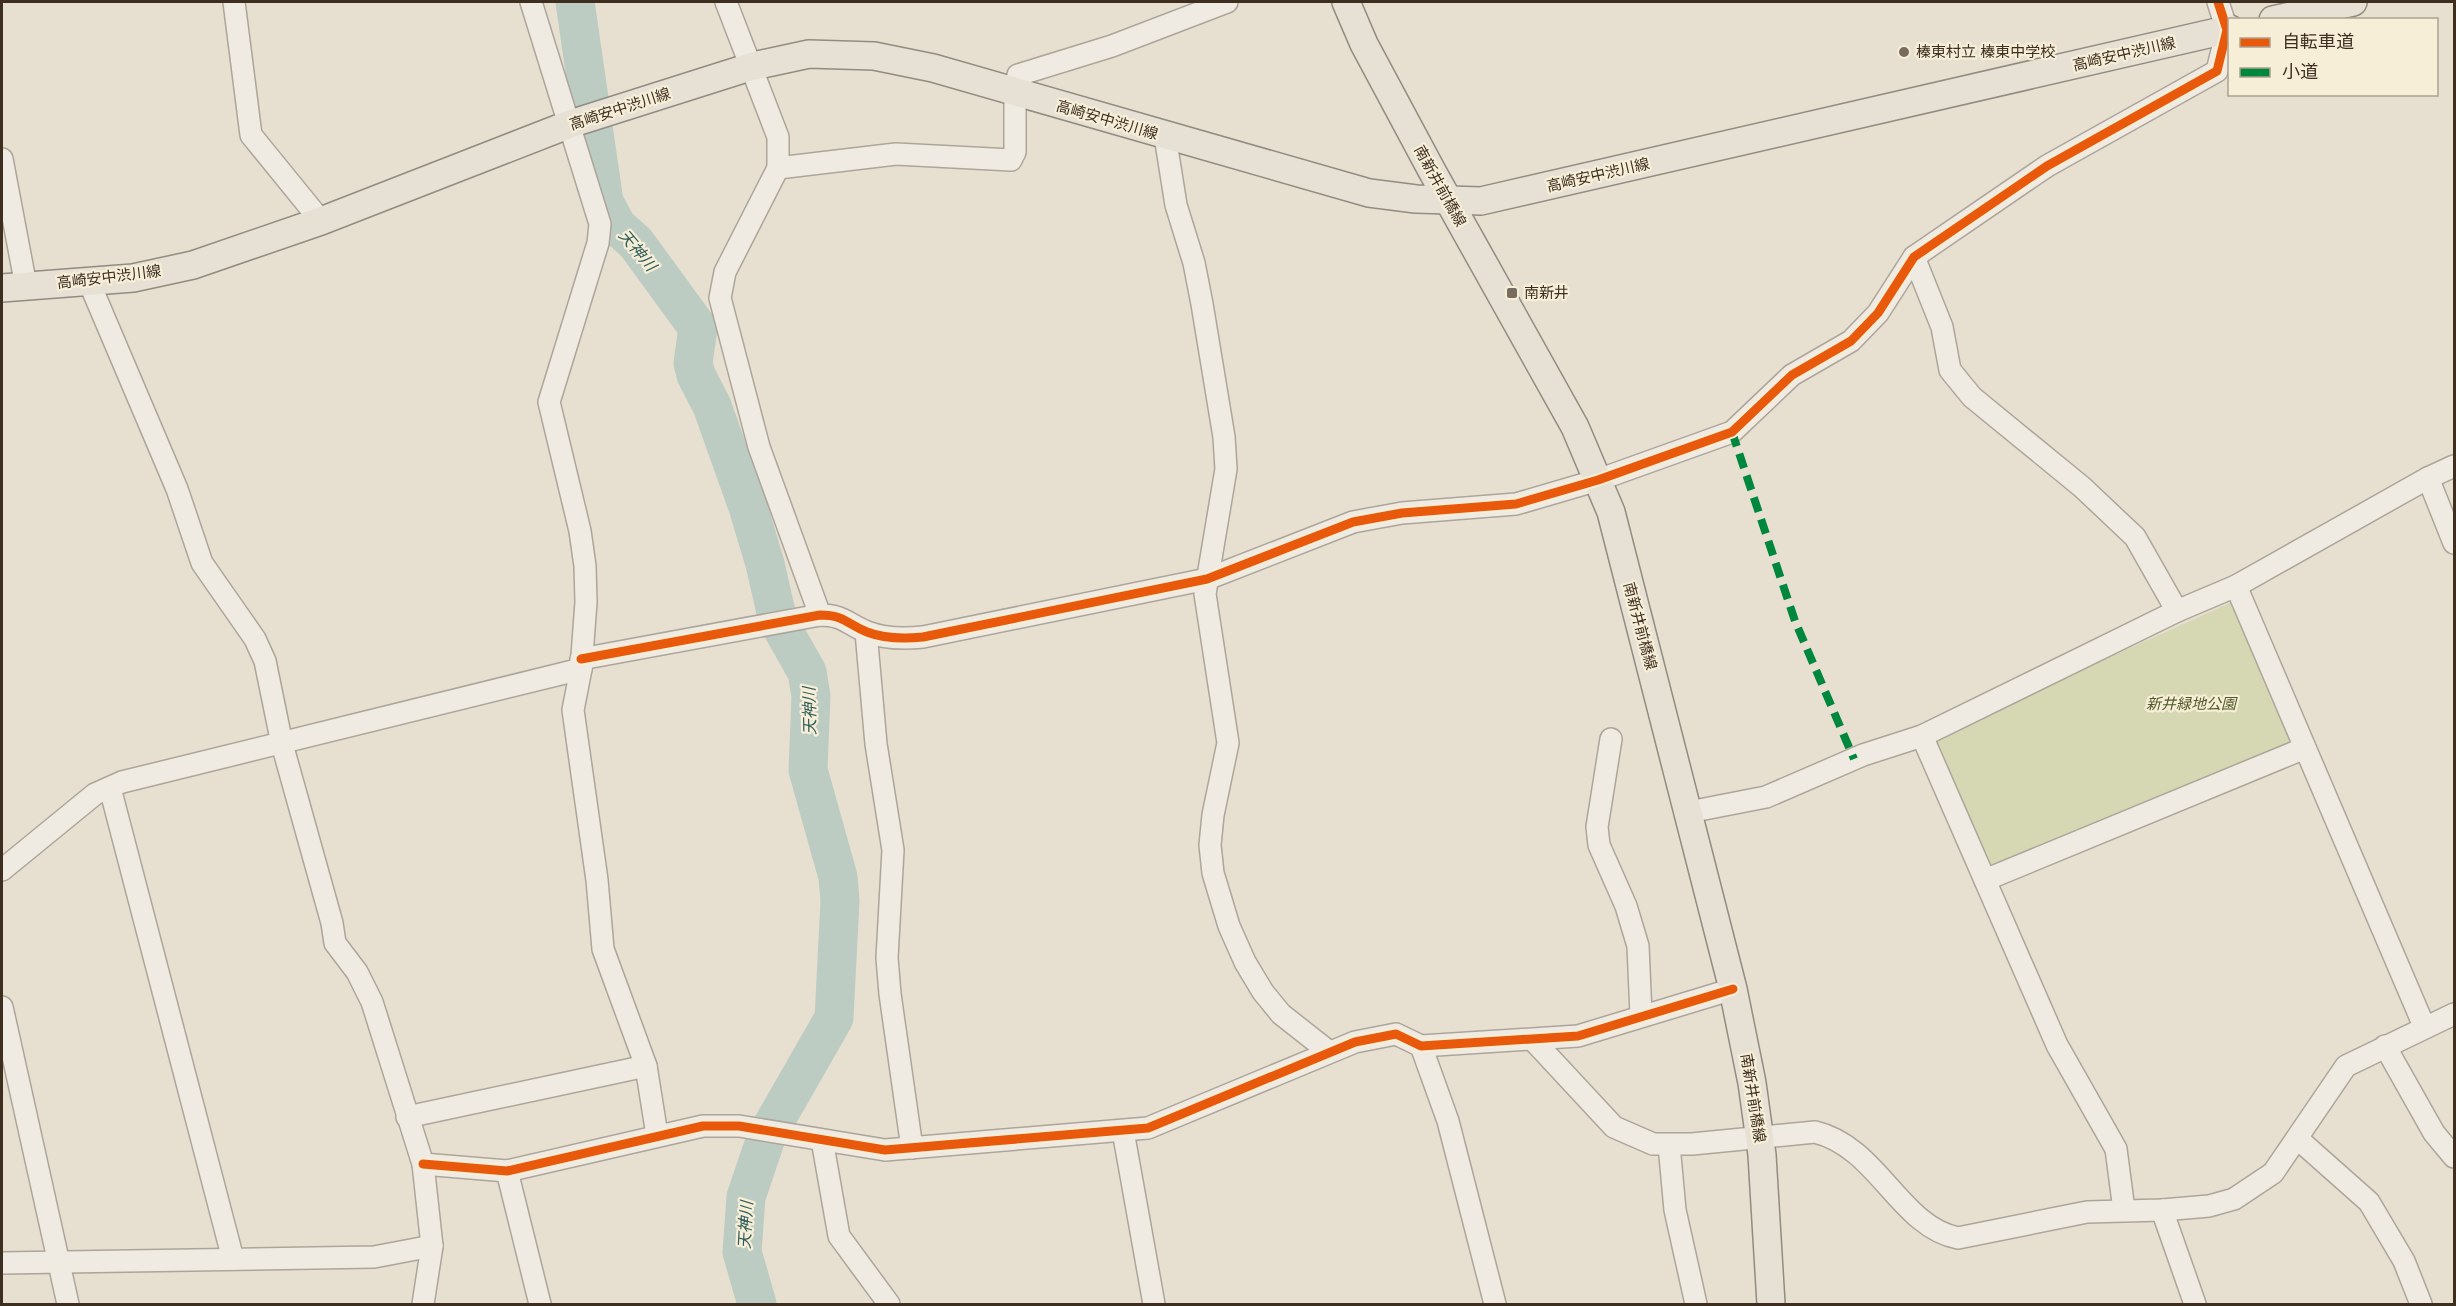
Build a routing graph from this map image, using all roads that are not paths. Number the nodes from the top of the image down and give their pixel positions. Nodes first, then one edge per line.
1 (234, 2) edge
2 (531, 2) edge
3 (726, 2) edge
4 (1227, 2) edge
5 (1346, 2) edge
6 (2218, 2) edge
7 (2353, 2) edge
8 (2282, 18) edge
9 (2228, 30) edge
10 (753, 66) junction
11 (1015, 93) junction
12 (586, 120) junction
13 (1165, 136) junction
14 (2, 159) edge
15 (778, 168) junction
16 (1448, 201) junction
17 (321, 221) junction
18 (1914, 257) junction
19 (89, 282) junction
20 (14, 287) edge
21 (2454, 466) edge
22 (2428, 478) junction
23 (1598, 480) junction
24 (2454, 543) edge
25 (1207, 579) junction
26 (2236, 586) junction
27 (2177, 611) junction
28 (820, 615) junction
29 (866, 632) junction
30 (581, 664) junction
31 (1922, 736) junction
32 (1611, 739) dead end
33 (282, 744) junction
34 (2305, 748) junction
35 (110, 788) junction
36 (1689, 812) junction
37 (2, 870) edge
38 (1985, 880) junction
39 (1733, 989) junction
40 (2, 1007) edge
41 (2454, 1014) edge
42 (1641, 1015) junction
43 (2424, 1026) junction
44 (1534, 1041) junction
45 (1421, 1046) junction
46 (2385, 1046) junction
47 (1328, 1052) junction
48 (646, 1066) junction
49 (407, 1117) junction
50 (1123, 1131) junction
51 (657, 1135) junction
52 (1760, 1138) junction
53 (2298, 1139) junction
54 (822, 1140) junction
55 (1669, 1144) junction
56 (912, 1148) junction
57 (2454, 1157) edge
58 (423, 1164) junction
59 (507, 1171) junction
60 (2124, 1210) junction
61 (2162, 1210) junction
62 (432, 1246) junction
63 (234, 1259) junction
64 (57, 1262) junction
65 (2, 1263) edge
66 (68, 1305) edge
67 (423, 1305) edge
68 (540, 1305) edge
69 (889, 1305) edge
70 (1154, 1305) edge
71 (1496, 1305) edge
72 (1696, 1305) edge
73 (1772, 1305) edge
74 (2195, 1305) edge
75 (2421, 1305) edge

1 - 17 street
2 - 12 street
3 - 10 street
4 - 11 street
5 - 16 main road, 南新井前橋線
6 - 9 street
7 - 8 main road
9 - 16 main road, 高崎安中渋川線
9 - 18 street
10 - 11 main road, 高崎安中渋川線
10 - 12 main road, 高崎安中渋川線
10 - 15 street
11 - 13 main road, 高崎安中渋川線
11 - 15 street
12 - 17 main road, 高崎安中渋川線
12 - 30 street
13 - 16 main road, 高崎安中渋川線
13 - 25 street
14 - 20 street
15 - 28 street
16 - 23 main road, 南新井前橋線
17 - 19 main road, 高崎安中渋川線
18 - 23 street
18 - 27 street
19 - 20 main road, 高崎安中渋川線
19 - 33 street
21 - 22 street
22 - 24 street
22 - 26 street
23 - 25 street
23 - 36 main road, 南新井前橋線
25 - 29 street
25 - 47 street
26 - 27 street
26 - 34 street
27 - 31 street
28 - 29 street
28 - 30 street
29 - 56 street
30 - 33 street
30 - 48 street
31 - 36 street
31 - 38 street
32 - 42 street
33 - 35 street
33 - 49 street
34 - 38 street
34 - 43 street
35 - 37 street
35 - 63 street
36 - 39 main road, 南新井前橋線
38 - 60 street
39 - 42 street
39 - 52 main road, 南新井前橋線
40 - 64 street
41 - 43 street
42 - 44 street
43 - 46 street
44 - 45 street
44 - 55 street
45 - 47 street
45 - 71 street
46 - 53 street
46 - 57 street
47 - 50 street
48 - 49 street
48 - 51 street
49 - 58 street
50 - 56 street
50 - 70 street
51 - 54 street
51 - 59 street
52 - 55 street
52 - 60 street
52 - 73 main road, 南新井前橋線
53 - 61 street
53 - 75 street
54 - 56 street
54 - 69 street
55 - 72 street
58 - 59 street
58 - 62 street
59 - 68 street
60 - 61 street
61 - 74 street
62 - 63 street
62 - 67 street
63 - 64 street
64 - 65 street
64 - 66 street

